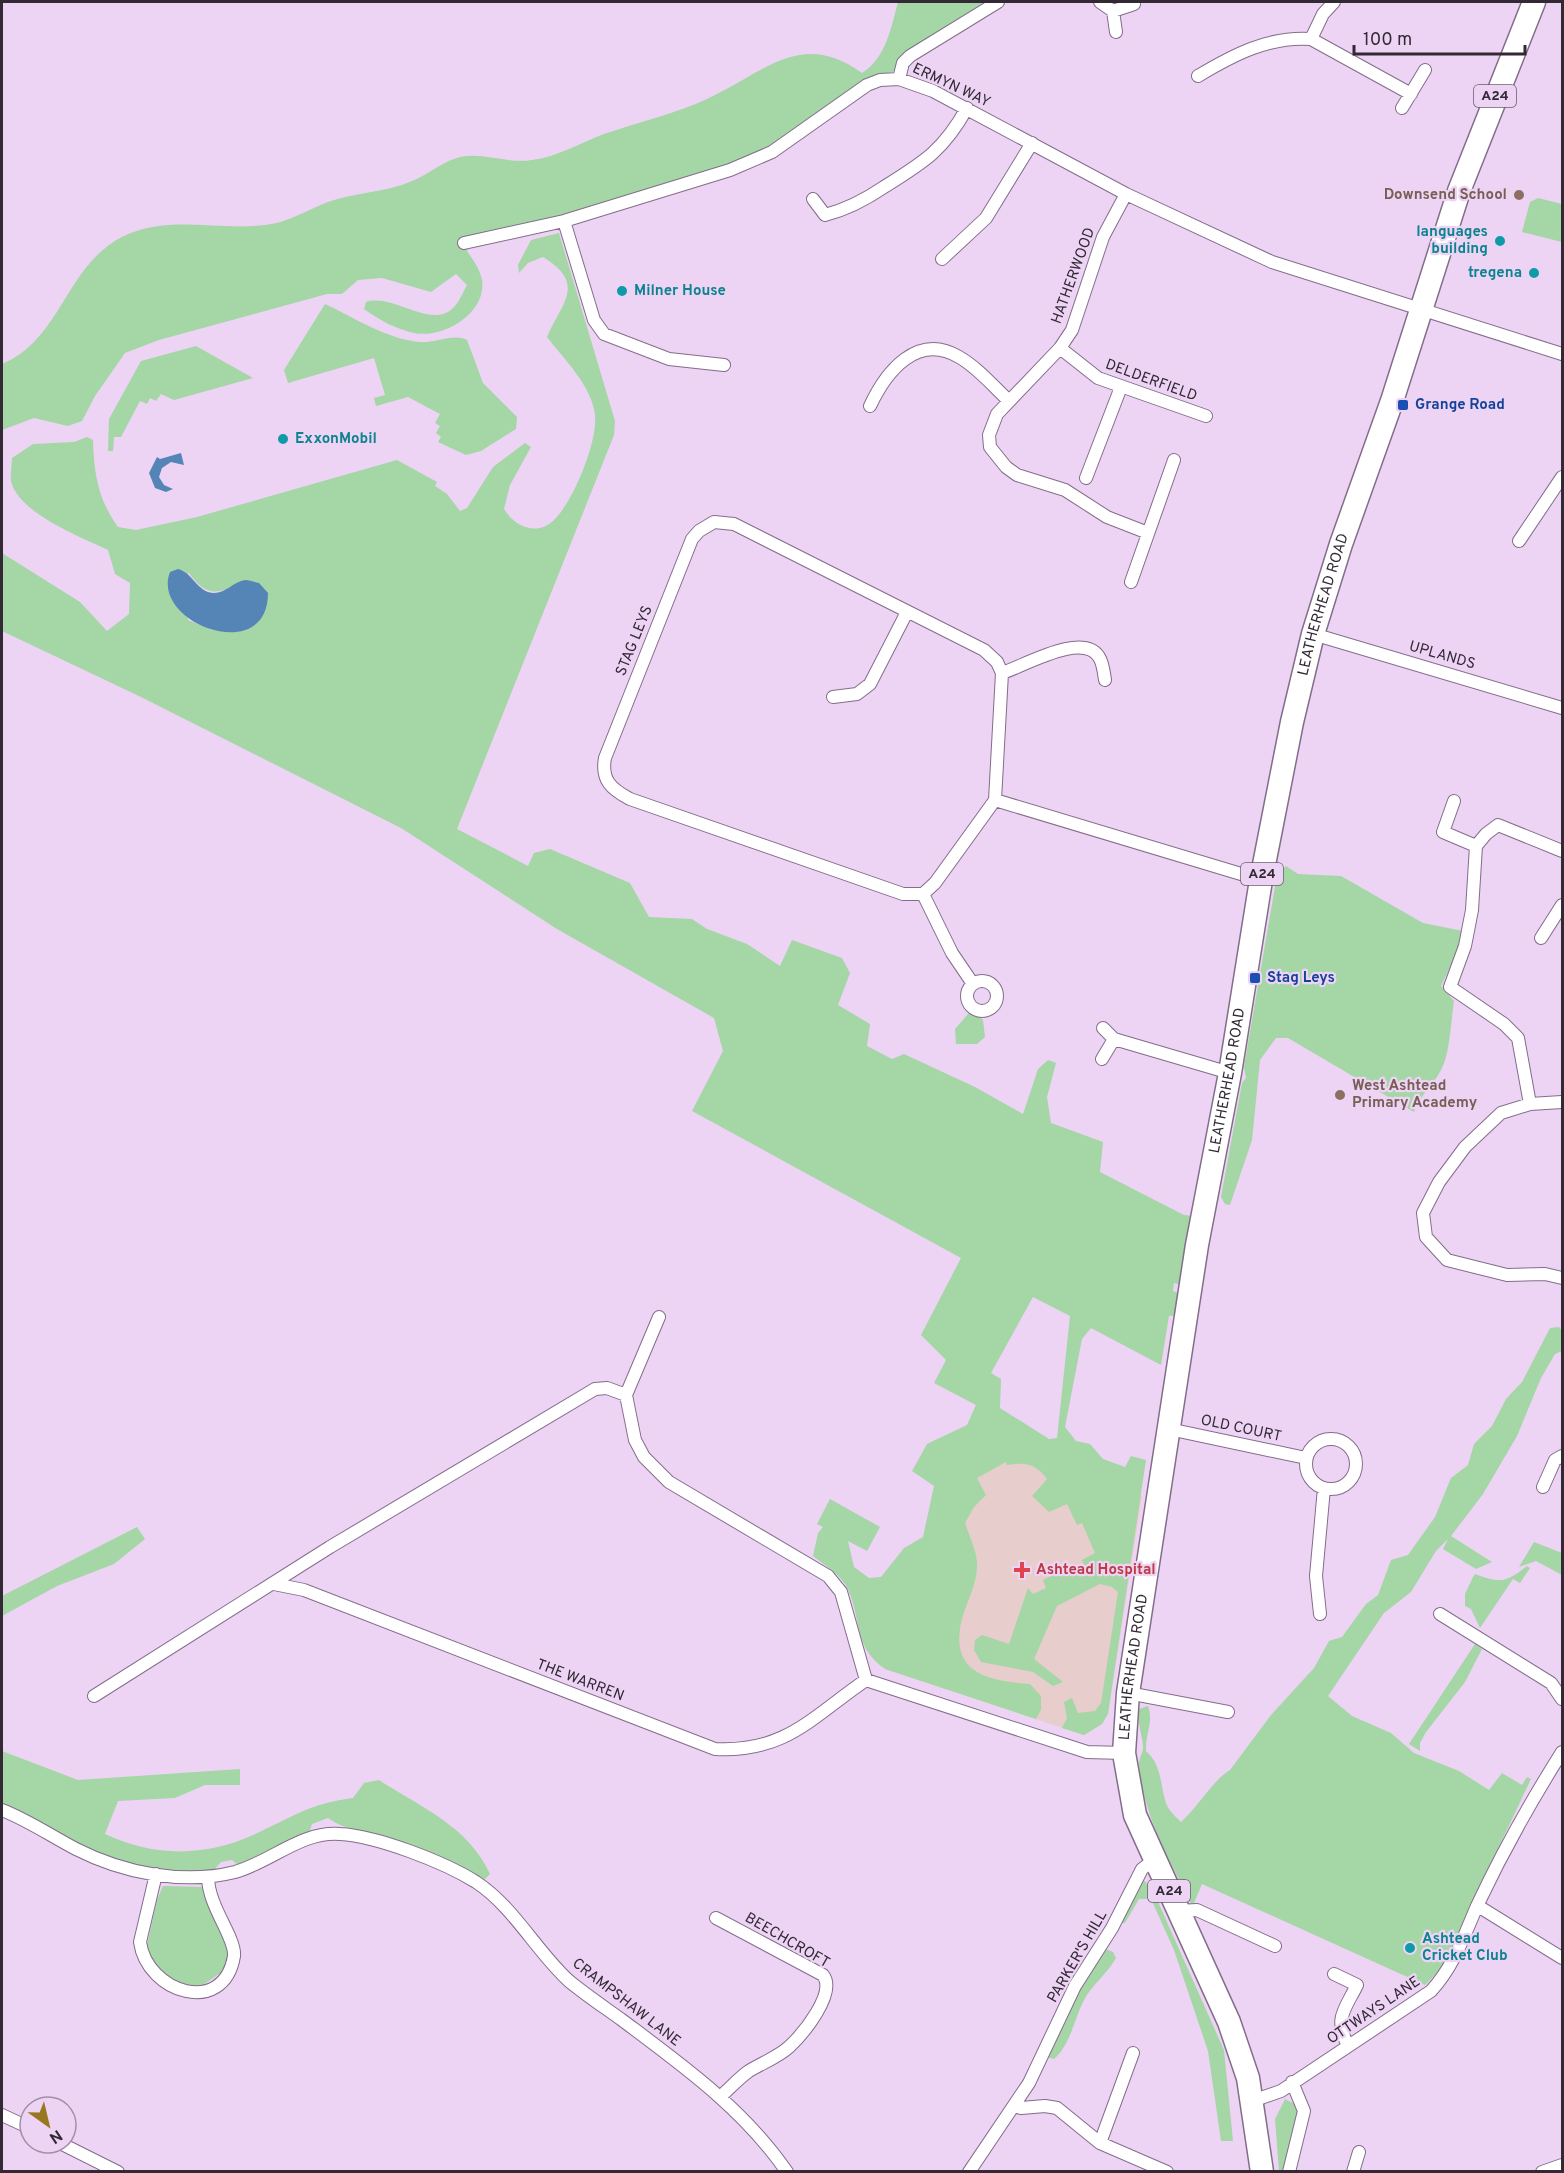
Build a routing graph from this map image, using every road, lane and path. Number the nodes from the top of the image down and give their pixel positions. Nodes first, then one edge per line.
1 (998, 2) edge
2 (1100, 2) edge
3 (1334, 2) edge
4 (1534, 2) edge
5 (1134, 4) dead end
6 (1113, 11) junction
7 (1116, 32) dead end
8 (1311, 39) junction
9 (1425, 70) dead end
10 (1198, 76) dead end
11 (899, 79) junction
12 (1411, 94) junction
13 (967, 108) junction
14 (1402, 108) dead end
15 (1032, 143) junction
16 (1126, 194) junction
17 (813, 199) dead end
18 (564, 221) junction
19 (464, 243) dead end
20 (942, 259) dead end
21 (1422, 308) junction
22 (1060, 348) junction
23 (1563, 354) edge
24 (724, 365) dead end
25 (1121, 387) junction
26 (1008, 400) junction
27 (870, 406) dead end
28 (1206, 416) dead end
29 (1174, 460) dead end
30 (1563, 477) edge
31 (1086, 478) dead end
32 (1148, 533) junction
33 (1519, 541) dead end
34 (1131, 582) dead end
35 (907, 612) junction
36 (1313, 634) junction
37 (1002, 673) junction
38 (1105, 680) dead end
39 (833, 697) dead end
40 (1563, 708) edge
41 (994, 800) junction
42 (1454, 801) dead end
43 (1476, 846) junction
44 (1563, 851) edge
45 (1261, 880) junction
46 (923, 894) junction
47 (1563, 905) edge
48 (1541, 938) dead end
49 (973, 984) dead end
50 (1103, 1028) dead end
51 (1114, 1039) junction
52 (1102, 1059) dead end
53 (1230, 1073) junction
54 (1563, 1102) edge
55 (1530, 1104) junction
56 (1563, 1278) edge
57 (659, 1317) dead end
58 (626, 1395) junction
59 (1169, 1430) junction
60 (1563, 1456) edge
61 (1306, 1458) junction
62 (1543, 1487) dead end
63 (1324, 1488) junction
64 (274, 1584) junction
65 (1320, 1614) dead end
66 (1440, 1614) dead end
67 (866, 1680) junction
68 (1128, 1693) junction
69 (94, 1696) dead end
70 (1563, 1699) edge
71 (1228, 1712) dead end
72 (1563, 1752) edge
73 (1124, 1753) junction
74 (2, 1810) edge
75 (1154, 1860) junction
76 (156, 1874) junction
77 (208, 1877) junction
78 (1478, 1906) junction
79 (1178, 1911) junction
80 (716, 1918) dead end
81 (1275, 1946) dead end
82 (1563, 1958) edge
83 (1334, 1974) dead end
84 (1348, 2046) junction
85 (1133, 2053) dead end
86 (1292, 2082) junction
87 (721, 2096) junction
88 (1252, 2101) junction
89 (1014, 2106) junction
90 (2, 2115) edge
91 (18, 2122) edge
92 (1100, 2143) junction
93 (78, 2152) edge
94 (1359, 2152) dead end
95 (1563, 2165) edge
96 (1152, 2169) edge
97 (118, 2172) edge
98 (787, 2172) edge
99 (969, 2172) edge
100 (1167, 2172) edge
101 (1262, 2172) edge
102 (1289, 2172) edge
103 (1353, 2172) edge
104 (1542, 2172) edge

1 - 11 street
2 - 6 street
3 - 8 street
4 - 21 highway, LEATHERHEAD ROAD / A24
5 - 6 street
6 - 7 street
8 - 10 street
8 - 12 street
9 - 12 street
11 - 13 street, ERMYN WAY
11 - 18 street, ERMYN WAY
12 - 14 street
13 - 15 street, ERMYN WAY
13 - 17 street
15 - 16 street, ERMYN WAY
15 - 20 street
16 - 21 street, ERMYN WAY
16 - 22 street, HATHERWOOD
18 - 19 street, ERMYN WAY
18 - 24 street
21 - 23 street
21 - 36 highway, LEATHERHEAD ROAD / A24
22 - 25 street, DELDERFIELD
22 - 26 street, HATHERWOOD
25 - 28 street, DELDERFIELD
25 - 31 street
26 - 27 street
26 - 32 street, HATHERWOOD
29 - 32 street
30 - 33 street
32 - 34 street
35 - 37 street, STAG LEYS
35 - 39 street
35 - 46 street, STAG LEYS
36 - 40 street, UPLANDS
36 - 45 highway, LEATHERHEAD ROAD / A24
37 - 38 street
37 - 41 street
41 - 45 street
41 - 46 street
42 - 43 street
43 - 44 street
43 - 55 street
45 - 53 highway, LEATHERHEAD ROAD / A24
46 - 49 street
47 - 48 street
50 - 51 street
51 - 52 street
51 - 53 street
53 - 59 highway, LEATHERHEAD ROAD / A24
54 - 55 street
55 - 56 street
57 - 58 street
58 - 64 street
58 - 67 street
59 - 61 street, OLD COURT
59 - 68 highway, LEATHERHEAD ROAD / A24
60 - 62 street
61 - 63 street
61 - 63 street
63 - 65 street
64 - 67 street, THE WARREN
64 - 69 street
66 - 70 street
67 - 73 street
68 - 71 street
68 - 73 highway, LEATHERHEAD ROAD / A24
72 - 78 street, OTTWAYS LANE
73 - 75 highway, LEATHERHEAD ROAD / A24
74 - 76 street, CRAMPSHAW LANE
75 - 79 highway, LEATHERHEAD ROAD / A24
75 - 89 street, PARKER'S HILL
76 - 77 street, CRAMPSHAW LANE
76 - 77 street
77 - 87 street, CRAMPSHAW LANE
78 - 82 street
78 - 84 street, OTTWAYS LANE
79 - 81 street
79 - 88 highway, LEATHERHEAD ROAD / A24
80 - 87 street, BEECHCROFT
83 - 84 street
84 - 86 street, OTTWAYS LANE
85 - 92 street
86 - 88 street, OTTWAYS LANE
86 - 102 street
87 - 98 street, CRAMPSHAW LANE
88 - 101 highway, LEATHERHEAD ROAD / A24
89 - 92 street
89 - 99 street, PARKER'S HILL
90 - 91 street
92 - 96 street
93 - 97 street
94 - 103 street
95 - 104 street
96 - 100 street

